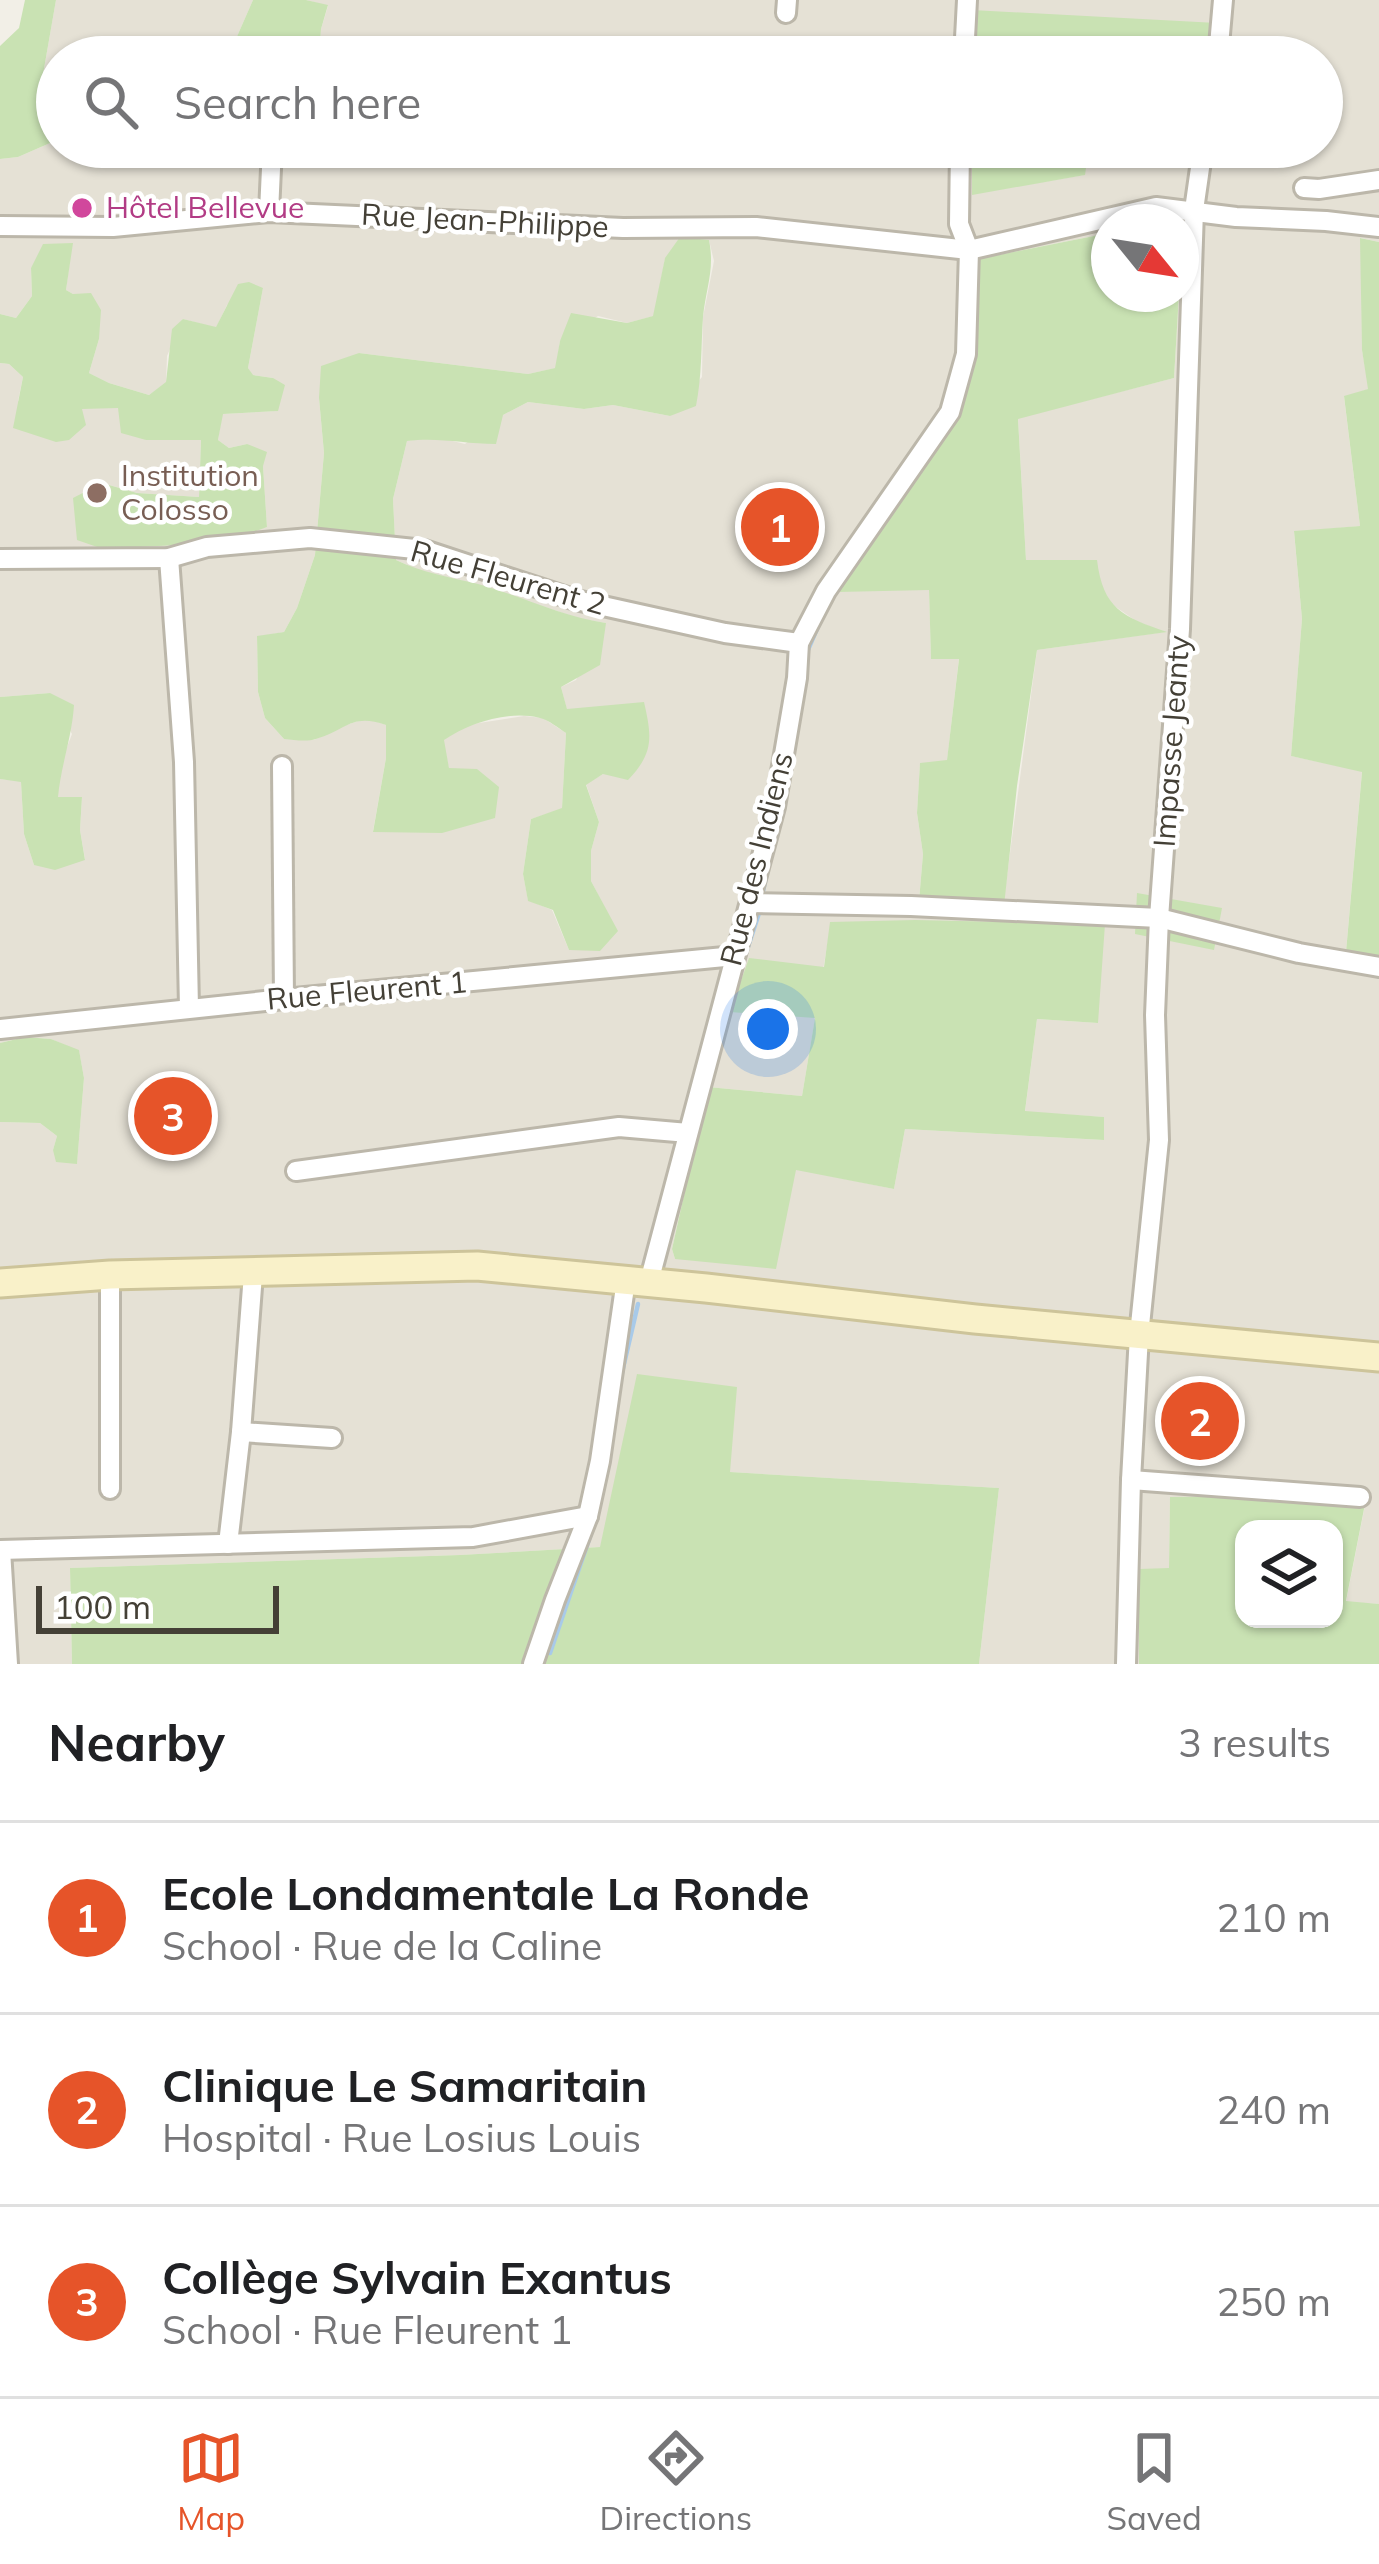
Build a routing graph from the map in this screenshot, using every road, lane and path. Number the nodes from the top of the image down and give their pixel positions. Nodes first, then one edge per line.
1 (967, 0) edge
2 (1222, 0) edge
3 (965, 36) edge
4 (1219, 36) edge
5 (271, 168) edge
6 (959, 168) edge
7 (1200, 168) edge
8 (1379, 180) edge
9 (1304, 188) dead end
10 (1195, 204) edge
11 (1199, 211) edge
12 (269, 212) junction
13 (1091, 223) edge
14 (0, 226) edge
15 (1379, 227) edge
16 (969, 250) junction
17 (1191, 312) edge
18 (169, 558) junction
19 (0, 559) edge
20 (799, 643) junction
21 (282, 766) dead end
22 (751, 903) junction
23 (1159, 918) junction
24 (735, 956) junction
25 (1379, 967) edge
26 (284, 999) junction
27 (189, 1008) junction
28 (0, 1029) edge
29 (688, 1132) junction
30 (296, 1172) dead end
31 (253, 1274) junction
32 (110, 1275) junction
33 (637, 1281) junction
34 (0, 1283) edge
35 (1139, 1335) junction
36 (1379, 1357) edge
37 (241, 1432) junction
38 (332, 1438) dead end
39 (1131, 1480) junction
40 (110, 1489) dead end
41 (1360, 1497) dead end
42 (589, 1516) junction
43 (228, 1544) junction
44 (0, 1550) edge
45 (8, 1664) edge
46 (533, 1664) edge
47 (1126, 1664) edge

1 - 3 street
2 - 4 street
5 - 12 street
6 - 16 street
7 - 10 street, Impasse Jeanty
8 - 9 street
11 - 15 street, Rue Jean-Philippe
12 - 14 street, Rue Jean-Philippe
12 - 16 street, Rue Jean-Philippe
13 - 16 street, Rue Jean-Philippe
16 - 20 street
17 - 23 street, Impasse Jeanty
18 - 19 street, Rue Fleurent 2
18 - 20 street, Rue Fleurent 2
18 - 27 street
20 - 22 street, Rue des Indiens
21 - 26 street
22 - 23 street
22 - 24 street, Rue des Indiens
23 - 25 street
23 - 35 street, Impasse Jeanty
24 - 26 street, Rue Fleurent 1
24 - 29 street, Rue des Indiens
26 - 27 street, Rue Fleurent 1
27 - 28 street, Rue Fleurent 1
29 - 30 street
29 - 33 street, Rue des Indiens
31 - 32 main road
31 - 33 main road
31 - 37 street
32 - 34 main road
32 - 40 street
33 - 35 main road
33 - 42 street, Rue des Indiens
35 - 36 main road
35 - 39 street, Impasse Jeanty
37 - 38 street
37 - 43 street
39 - 41 street
39 - 47 street, Impasse Jeanty
42 - 43 street
42 - 46 street, Rue des Indiens
43 - 44 street
44 - 45 street

